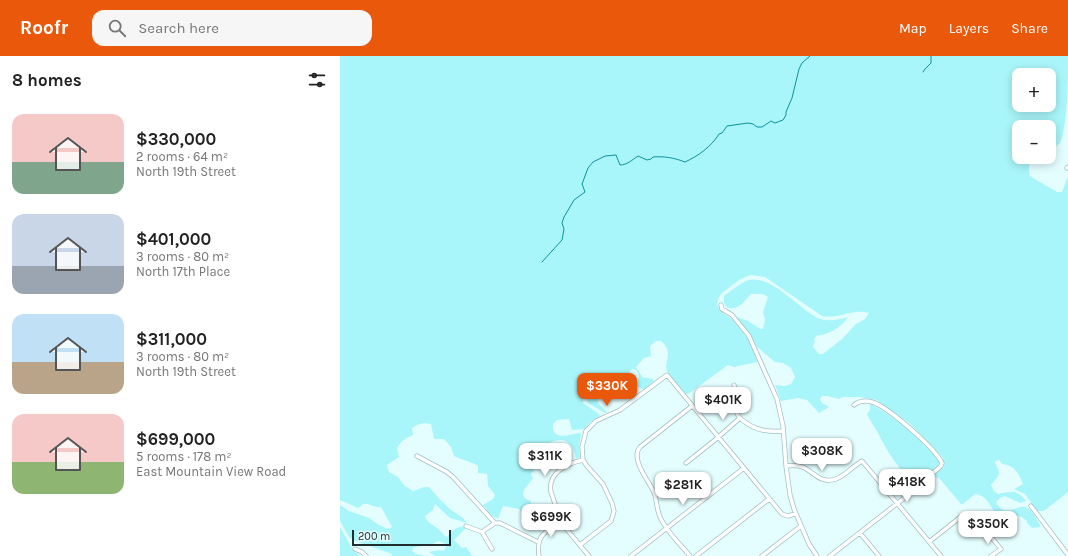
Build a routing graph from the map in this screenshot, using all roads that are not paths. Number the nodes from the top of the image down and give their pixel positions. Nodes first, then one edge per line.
1 (720, 305) dead end
2 (734, 385) dead end
3 (854, 405) dead end
4 (692, 406) junction
5 (740, 418) junction
6 (783, 431) junction
7 (718, 436) junction
8 (417, 456) dead end
9 (583, 460) junction
10 (686, 463) dead end
11 (786, 466) junction
12 (744, 468) junction
13 (769, 499) junction
14 (898, 504) junction
15 (1031, 506) dead end
16 (795, 514) junction
17 (964, 515) dead end
18 (559, 520) junction
19 (495, 523) junction
20 (466, 526) dead end
21 (801, 526) junction
22 (667, 528) junction
23 (482, 532) junction
24 (987, 532) dead end
25 (860, 533) junction
26 (538, 542) junction
27 (929, 542) junction
28 (580, 545) junction
29 (355, 549) dead end
30 (492, 549) dead end
31 (1068, 555) edge
32 (366, 556) edge
33 (539, 556) edge
34 (589, 556) edge
35 (631, 556) edge
36 (690, 556) edge
37 (696, 556) edge
38 (762, 556) edge
39 (817, 556) edge
40 (830, 556) edge
41 (879, 556) edge
42 (941, 556) edge
43 (991, 556) edge

1 - 6 street
2 - 5 street
3 - 14 street
4 - 7 street
4 - 9 street
4 - 22 street
5 - 6 street
5 - 7 street
6 - 11 street
7 - 10 street
7 - 12 street
8 - 19 street
9 - 18 street
9 - 28 street
11 - 14 street
11 - 16 street
12 - 13 street
12 - 22 street
13 - 16 street
13 - 37 street
14 - 25 street
14 - 27 street
15 - 31 street
16 - 21 street
17 - 27 street
18 - 26 street
18 - 28 street
19 - 23 street
19 - 26 street
20 - 23 street
21 - 38 street
21 - 39 street
22 - 35 street
22 - 36 street
23 - 30 street
24 - 43 street
25 - 40 street
25 - 41 street
26 - 33 street
27 - 42 street
28 - 34 street
29 - 32 street

